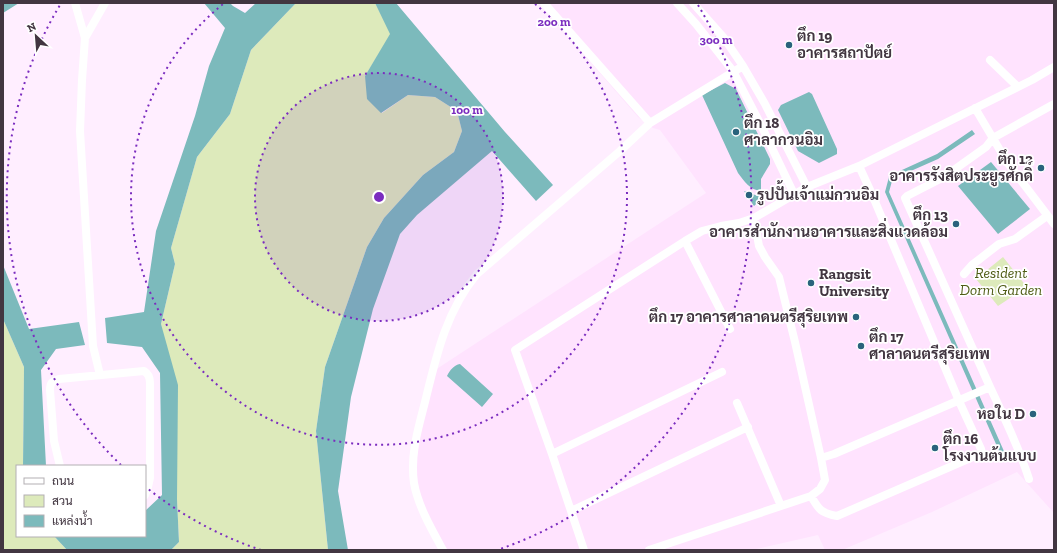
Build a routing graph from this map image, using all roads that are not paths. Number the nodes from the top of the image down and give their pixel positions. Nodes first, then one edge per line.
1 (75, 3) edge
2 (105, 3) edge
3 (544, 3) edge
4 (677, 3) edge
5 (693, 3) edge
6 (85, 38) junction
7 (990, 60) dead end
8 (743, 66) junction
9 (1054, 67) edge
10 (733, 72) junction
11 (1018, 87) junction
12 (1054, 104) edge
13 (975, 108) junction
14 (650, 123) junction
15 (993, 138) junction
16 (858, 166) junction
17 (807, 187) junction
18 (794, 194) junction
19 (1047, 216) junction
20 (754, 218) junction
21 (1054, 224) edge
22 (685, 241) junction
23 (964, 274) dead end
24 (730, 329) dead end
25 (722, 372) dead end
26 (100, 375) junction
27 (987, 388) junction
28 (959, 401) junction
29 (737, 403) dead end
30 (748, 428) junction
31 (552, 454) junction
32 (821, 458) junction
33 (60, 465) edge
34 (1028, 479) dead end
35 (146, 492) edge
36 (810, 496) junction
37 (781, 506) junction
38 (571, 511) junction
39 (443, 550) edge
40 (584, 550) edge
41 (649, 550) edge

1 - 6 street
2 - 6 street
3 - 14 street
4 - 10 street
5 - 8 street
6 - 26 street
7 - 11 street
8 - 10 street
8 - 17 street
9 - 11 street
10 - 14 street
10 - 18 street
11 - 13 street
12 - 15 street
13 - 15 street
13 - 16 street
14 - 39 street
15 - 19 street
15 - 27 street
16 - 17 street
16 - 28 street
17 - 18 street
18 - 20 street
19 - 21 street
19 - 23 street
20 - 22 street
20 - 32 street
22 - 24 street
22 - 31 street
25 - 31 street
26 - 33 street
26 - 35 street
27 - 28 street
27 - 34 street
28 - 32 street
28 - 36 street
29 - 30 street
30 - 37 street
30 - 38 street
31 - 38 street
32 - 36 street
36 - 37 street
37 - 41 street
38 - 40 street

